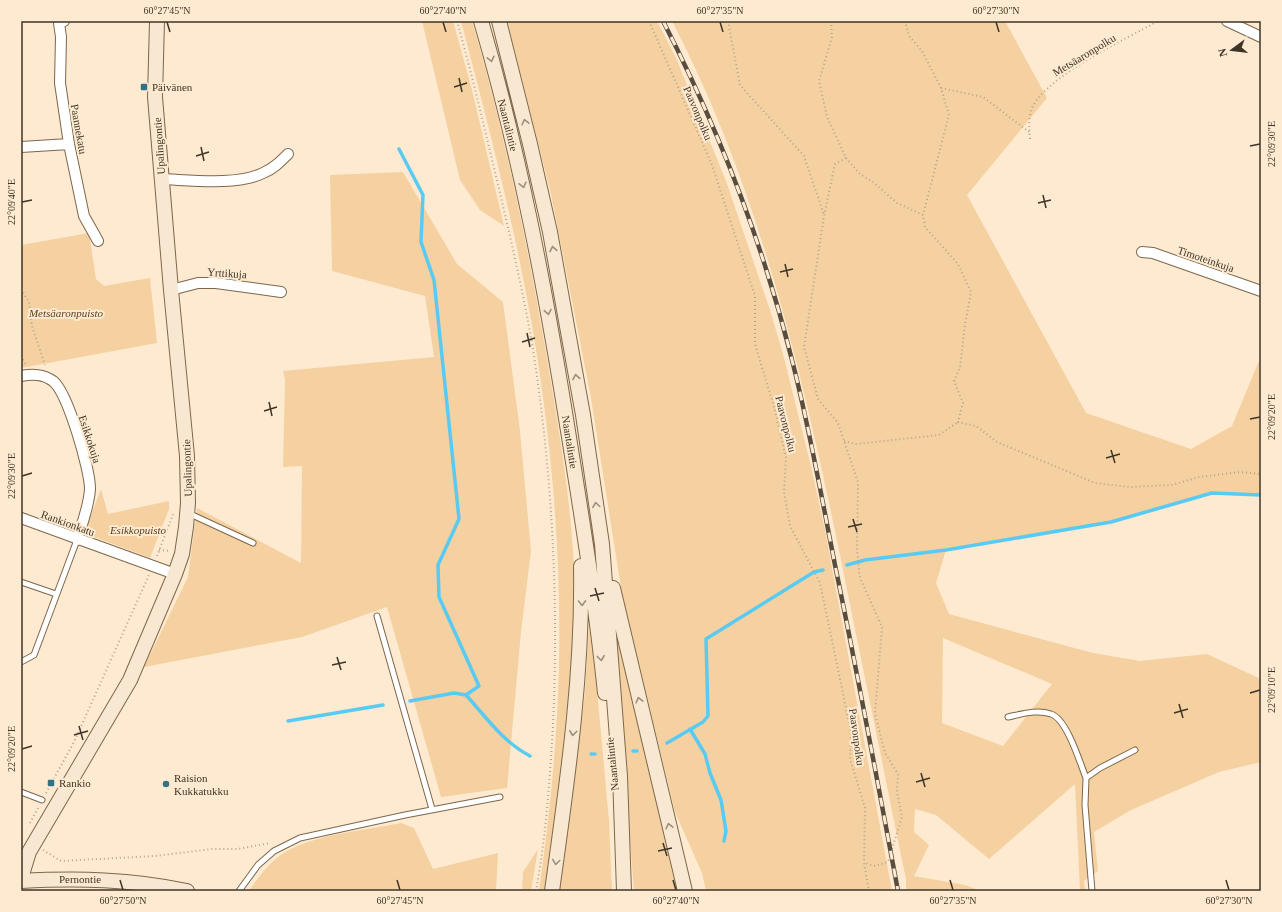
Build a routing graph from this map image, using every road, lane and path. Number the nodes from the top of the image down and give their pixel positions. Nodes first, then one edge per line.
1 (157, 21) edge
2 (457, 21) edge
3 (481, 21) edge
4 (499, 21) edge
5 (649, 21) edge
6 (728, 21) edge
7 (831, 21) edge
8 (905, 21) edge
9 (1158, 21) edge
10 (1226, 21) edge
11 (60, 22) edge
12 (1261, 37) edge
13 (941, 88) junction
14 (1030, 132) junction
15 (1030, 139) dead end
16 (69, 144) junction
17 (21, 148) edge
18 (288, 154) dead end
19 (846, 158) junction
20 (161, 179) junction
21 (923, 215) junction
22 (824, 216) junction
23 (98, 241) dead end
24 (1142, 252) dead end
25 (21, 289) edge
26 (171, 290) junction
27 (1261, 291) edge
28 (281, 292) dead end
29 (21, 376) edge
30 (47, 378) junction
31 (958, 422) junction
32 (844, 440) junction
33 (1261, 474) edge
34 (581, 508) junction
35 (181, 512) junction
36 (21, 518) edge
37 (77, 540) junction
38 (253, 543) dead end
39 (602, 544) junction
40 (152, 567) junction
41 (175, 574) junction
42 (21, 582) edge
43 (56, 594) junction
44 (377, 616) dead end
45 (21, 662) edge
46 (1008, 717) dead end
47 (1135, 750) dead end
48 (1086, 778) junction
49 (21, 792) edge
50 (500, 797) dead end
51 (42, 800) junction
52 (432, 809) junction
53 (29, 824) dead end
54 (278, 842) dead end
55 (43, 845) dead end
56 (864, 863) junction
57 (623, 870) junction
58 (21, 878) edge
59 (21, 881) edge
60 (187, 891) edge
61 (239, 891) edge
62 (536, 891) edge
63 (552, 891) edge
64 (624, 891) edge
65 (685, 891) edge
66 (869, 891) edge
67 (1092, 891) edge

1 - 20 main road, Upalingontie
2 - 62 path
3 -> 34 main road, Naantalintie
39 -> 4 main road, Naantalintie
5 - 56 path, Paavonpolku
6 - 22 path
7 - 19 path
8 - 13 path
9 - 14 path, Metsäaronpolku
10 - 12 street
11 - 16 street, Paannekatu
13 - 14 path
13 - 21 path
14 - 15 path, Metsäaronpolku
16 - 17 street
16 - 23 street, Paannekatu
18 - 20 street
19 - 21 path
19 - 22 path
20 - 26 main road, Upalingontie
21 - 31 path
22 - 32 path
24 - 27 street, Timoteinkuja
25 - 30 path
26 - 28 street, Yrttikuja
26 - 35 main road, Upalingontie
29 - 30 street
30 - 37 street, Esikkokuja
31 - 32 path
31 - 33 path
32 - 56 path
34 -> 57 main road, Naantalintie
34 -> 63 main road
35 - 38 lane
35 - 40 path
35 - 41 main road, Upalingontie
36 - 37 street, Rankionkatu
37 - 40 street, Rankionkatu
37 - 43 lane
39 - 57 main road, Naantalintie
65 -> 39 main road
40 - 41 street, Rankionkatu
40 - 51 path
41 - 58 main road, Upalingontie
42 - 43 lane
43 - 45 lane
44 - 52 lane
46 - 48 lane
47 - 48 lane
48 - 67 lane
49 - 51 lane
50 - 52 lane
51 - 53 path
52 - 61 lane
54 - 55 path
56 - 66 path, Paavonpolku
57 - 64 main road, Naantalintie
59 - 60 main road, Pernontie

